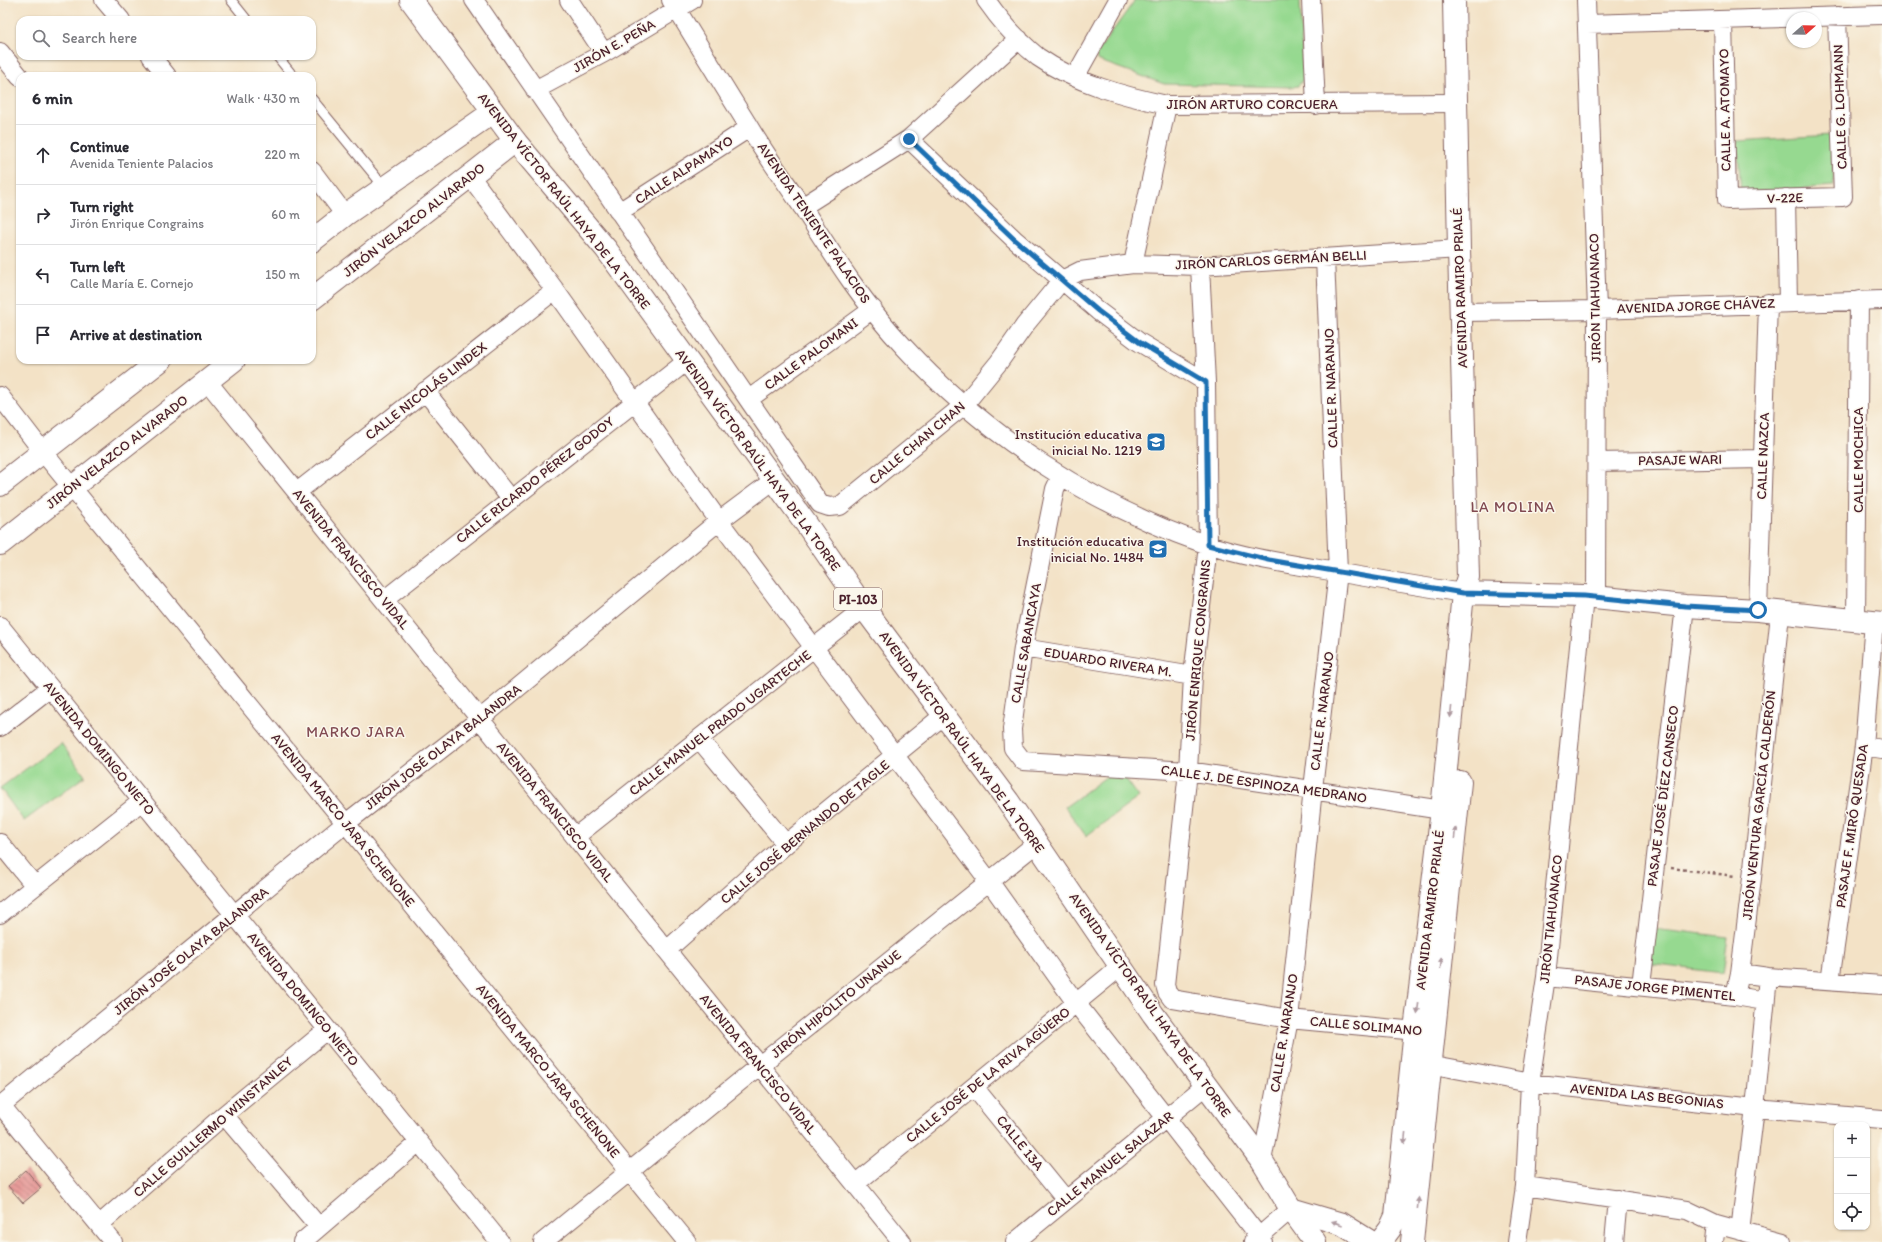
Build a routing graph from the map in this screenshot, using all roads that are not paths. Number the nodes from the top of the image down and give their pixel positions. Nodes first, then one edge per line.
1 (104, 0) edge
2 (231, 0) edge
3 (411, 0) edge
4 (474, 0) edge
5 (569, 0) edge
6 (986, 0) edge
7 (1118, 0) edge
8 (1311, 0) edge
9 (1454, 0) edge
10 (1586, 0) edge
11 (680, 3) edge
12 (1882, 15) edge
13 (118, 16) edge
14 (244, 16) edge
15 (1837, 16) junction
16 (1723, 20) junction
17 (1587, 24) junction
18 (1019, 39) junction
19 (0, 52) edge
20 (604, 53) junction
21 (154, 60) edge
22 (280, 60) edge
23 (16, 72) edge
24 (164, 72) edge
25 (290, 72) edge
26 (1074, 77) junction
27 (535, 90) junction
28 (1456, 103) junction
29 (316, 104) edge
30 (1167, 105) junction
31 (1316, 105) junction
32 (493, 112) junction
33 (749, 128) junction
34 (909, 139) junction
35 (515, 141) junction
36 (316, 176) edge
37 (470, 176) junction
38 (385, 188) junction
39 (1843, 197) joint
40 (1786, 198) junction
41 (1727, 200) joint
42 (802, 207) junction
43 (619, 212) junction
44 (345, 215) junction
45 (316, 238) edge
46 (1459, 248) junction
47 (1326, 258) junction
48 (1133, 264) junction
49 (1200, 266) junction
50 (1062, 280) junction
51 (555, 290) junction
52 (316, 296) edge
53 (1859, 300) junction
54 (1882, 300) edge
55 (1788, 302) junction
56 (1768, 303) junction
57 (873, 309) junction
58 (1597, 310) junction
59 (1462, 312) junction
60 (687, 361) junction
61 (156, 364) edge
62 (229, 364) edge
63 (207, 381) junction
64 (1206, 382) junction
65 (425, 391) junction
66 (0, 396) edge
67 (749, 399) junction
68 (634, 402) junction
69 (964, 405) junction
70 (43, 452) junction
71 (1763, 459) junction
72 (1597, 462) junction
73 (1061, 476) junction
74 (774, 480) junction
75 (0, 486) edge
76 (72, 488) junction
77 (297, 492) junction
78 (511, 499) junction
79 (719, 521) junction
80 (0, 544) edge
81 (1208, 545) junction
82 (1338, 572) junction
83 (1469, 588) junction
84 (1590, 596) junction
85 (384, 600) junction
86 (1685, 606) junction
87 (864, 608) junction
88 (1758, 610) junction
89 (1780, 614) junction
90 (1871, 622) edge
91 (0, 626) edge
92 (814, 648) junction
93 (1023, 648) junction
94 (1193, 676) junction
95 (50, 688) junction
96 (944, 715) junction
97 (480, 719) junction
98 (0, 727) edge
99 (700, 740) junction
100 (1864, 746) junction
101 (1882, 749) edge
102 (895, 756) junction
103 (1023, 762) joint
104 (1188, 771) junction
105 (1313, 789) junction
106 (142, 801) junction
107 (1449, 811) junction
108 (346, 823) junction
109 (576, 837) junction
110 (0, 843) edge
111 (1036, 843) junction
112 (786, 844) junction
113 (989, 881) junction
114 (35, 886) junction
115 (0, 914) edge
116 (235, 915) junction
117 (667, 950) junction
118 (1120, 967) junction
119 (1740, 973) junction
120 (1546, 977) junction
121 (1768, 977) junction
122 (1830, 981) junction
123 (1164, 985) joint
124 (1882, 985) edge
125 (1640, 986) junction
126 (1735, 996) junction
127 (1765, 1001) junction
128 (1076, 1003) junction
129 (1289, 1019) junction
130 (327, 1030) junction
131 (1424, 1031) junction
132 (1422, 1063) junction
133 (760, 1065) junction
134 (1530, 1083) junction
135 (1205, 1086) junction
136 (974, 1087) junction
137 (0, 1105) edge
138 (1755, 1108) junction
139 (224, 1115) junction
140 (1165, 1118) junction
141 (1882, 1119) edge
142 (419, 1142) junction
143 (1262, 1162) junction
144 (629, 1171) junction
145 (855, 1184) junction
146 (1525, 1186) junction
147 (1618, 1199) junction
148 (1066, 1200) junction
149 (1291, 1209) junction
150 (1716, 1224) junction
151 (99, 1225) junction
152 (319, 1227) junction
153 (1740, 1232) junction
154 (1258, 1240) edge
155 (113, 1242) edge
156 (302, 1242) edge
157 (500, 1242) edge
158 (543, 1242) edge
159 (687, 1242) edge
160 (902, 1242) edge
161 (1016, 1242) edge
162 (1315, 1242) edge
163 (1380, 1242) edge
164 (1412, 1242) edge
165 (1517, 1242) edge
166 (1614, 1242) edge
167 (1714, 1242) edge
168 (1782, 1242) edge

1 - 13 street
2 - 14 lane
3 - 32 street, AVENIDA VÍCTOR RAÚL HAYA DE LA TORRE / PI-103
4 - 27 street
5 - 20 street
6 - 18 street, JIRÓN ARTURO CORCUERA
7 - 26 street
8 - 31 street
9 - 28 street, AVENIDA RAMIRO PRIALÉ
10 - 17 street, JIRÓN TIAHUANACO
11 - 20 street, JIRÓN E. PEÑA
11 - 33 street, AVENIDA TENIENTE PALACIOS
12 - 15 street
15 - 16 street
15 - 39 street, CALLE G. LOHMANN
16 - 17 street
16 - 41 street, CALLE A. ATOMAYO
17 - 58 street, JIRÓN TIAHUANACO
18 - 26 street, JIRÓN ARTURO CORCUERA
18 - 34 street
19 - 23 street
20 - 27 street, JIRÓN E. PEÑA
21 - 24 street
22 - 25 lane
26 - 30 street, JIRÓN ARTURO CORCUERA
27 - 43 street
28 - 31 street, JIRÓN ARTURO CORCUERA
28 - 46 street, AVENIDA RAMIRO PRIALÉ
29 - 38 lane
30 - 31 street, JIRÓN ARTURO CORCUERA
30 - 48 street
32 - 35 street, AVENIDA VÍCTOR RAÚL HAYA DE LA TORRE / PI-103
32 - 38 street
33 - 42 street, AVENIDA TENIENTE PALACIOS
33 - 43 street, CALLE ALPAMAYO
34 - 42 street
34 - 50 street
35 - 37 street, JIRÓN VELAZCO ALVARADO
35 - 60 street, AVENIDA VÍCTOR RAÚL HAYA DE LA TORRE / PI-103
36 - 44 street
37 - 51 street
37 - 52 street, JIRÓN VELAZCO ALVARADO
38 - 44 street
39 - 40 street, V-22E
40 - 41 street, V-22E
40 - 55 street
42 - 57 street, AVENIDA TENIENTE PALACIOS
43 - 67 street
44 - 45 street
46 - 47 street, JIRÓN CARLOS GERMÁN BELLI
46 - 59 street, AVENIDA RAMIRO PRIALÉ
47 - 49 street, JIRÓN CARLOS GERMÁN BELLI
47 - 82 street, CALLE R. NARANJO
48 - 49 street, JIRÓN CARLOS GERMÁN BELLI
48 - 50 street, JIRÓN CARLOS GERMÁN BELLI
49 - 64 street, JIRÓN ENRIQUE CONGRAINS
50 - 64 street
50 - 69 street, CALLE CHAN CHAN
51 - 65 street, CALLE NICOLÁS LINDEX
51 - 68 street
53 - 54 street, AVENIDA JORGE CHÁVEZ
53 - 55 street, AVENIDA JORGE CHÁVEZ
53 - 90 street, CALLE MOCHICA
55 - 56 street, AVENIDA JORGE CHÁVEZ
56 - 58 street, AVENIDA JORGE CHÁVEZ
56 - 71 street, CALLE NAZCA
57 - 67 street, CALLE PALOMANI
57 - 69 street, AVENIDA TENIENTE PALACIOS
58 - 59 street, AVENIDA JORGE CHÁVEZ
58 - 72 street, JIRÓN TIAHUANACO
59 - 83 street, AVENIDA RAMIRO PRIALÉ
60 - 68 street, CALLE RICARDO PÉREZ GODOY
60 - 74 street, AVENIDA VÍCTOR RAÚL HAYA DE LA TORRE / PI-103
61 - 70 street
62 - 63 street, JIRÓN VELAZCO ALVARADO
63 - 76 street, JIRÓN VELAZCO ALVARADO
63 - 77 street, AVENIDA FRANCISCO VIDAL
64 - 81 street, JIRÓN ENRIQUE CONGRAINS
65 - 77 street, CALLE NICOLÁS LINDEX
65 - 78 street
66 - 70 street, AVENIDA MARCO JARA SCHENONE
67 - 69 street, CALLE CHAN CHAN
68 - 78 street, CALLE RICARDO PÉREZ GODOY
68 - 79 street
69 - 73 street, AVENIDA TENIENTE PALACIOS
70 - 75 street
70 - 76 street, AVENIDA MARCO JARA SCHENONE
71 - 72 street, PASAJE WARI
71 - 88 street, CALLE NAZCA
72 - 84 street, JIRÓN TIAHUANACO
73 - 81 street, AVENIDA TENIENTE PALACIOS
73 - 93 street, CALLE SABANCAYA
74 - 79 street, JIRÓN JOSÉ OLAYA BALANDRA
74 - 87 street, AVENIDA VÍCTOR RAÚL HAYA DE LA TORRE / PI-103
76 - 80 street, JIRÓN VELAZCO ALVARADO
76 - 108 street, AVENIDA MARCO JARA SCHENONE
77 - 85 street, AVENIDA FRANCISCO VIDAL
78 - 85 street, CALLE RICARDO PÉREZ GODOY
79 - 92 street
79 - 97 street, JIRÓN JOSÉ OLAYA BALANDRA
81 - 82 street, AVENIDA TENIENTE PALACIOS
81 - 94 street, JIRÓN ENRIQUE CONGRAINS
82 - 83 street, AVENIDA TENIENTE PALACIOS
82 - 105 street, CALLE R. NARANJO
83 - 84 street, AVENIDA TENIENTE PALACIOS
83 - 107 street, AVENIDA RAMIRO PRIALÉ
84 - 86 street, AVENIDA TENIENTE PALACIOS
84 - 120 street, JIRÓN TIAHUANACO
85 - 97 street, AVENIDA FRANCISCO VIDAL
86 - 88 street, AVENIDA TENIENTE PALACIOS
86 - 125 street, PASAJE JOSÉ DÍEZ CANSECO
87 - 92 street, CALLE MANUEL PRADO UGARTECHE
87 - 96 street, AVENIDA VÍCTOR RAÚL HAYA DE LA TORRE / PI-103
88 - 89 street, AVENIDA TENIENTE PALACIOS
89 - 90 street, AVENIDA TENIENTE PALACIOS
89 - 119 street, JIRÓN VENTURA GARCÍA CALDERÓN
90 - 100 street, PASAJE F. MIRÓ QUESADA
91 - 95 street, AVENIDA DOMINGO NIETO
92 - 99 street, CALLE MANUEL PRADO UGARTECHE
92 - 102 street
93 - 94 street, EDUARDO RIVERA M.
93 - 103 street, CALLE SABANCAYA
94 - 104 street, JIRÓN ENRIQUE CONGRAINS
95 - 98 street
95 - 106 street, AVENIDA DOMINGO NIETO
96 - 102 street, CALLE JOSÉ BERNANDO DE TAGLE
96 - 111 street, AVENIDA VÍCTOR RAÚL HAYA DE LA TORRE / PI-103
97 - 108 street, JIRÓN JOSÉ OLAYA BALANDRA
97 - 109 street, AVENIDA FRANCISCO VIDAL
99 - 109 street, CALLE MANUEL PRADO UGARTECHE
99 - 112 street
100 - 101 street
100 - 122 street, PASAJE F. MIRÓ QUESADA
102 - 112 street, CALLE JOSÉ BERNANDO DE TAGLE
102 - 113 street
103 - 104 street, CALLE J. DE ESPINOZA MEDRANO
104 - 105 street, CALLE J. DE ESPINOZA MEDRANO
104 - 123 street, JIRÓN ENRIQUE CONGRAINS
105 - 107 street, CALLE J. DE ESPINOZA MEDRANO
105 - 129 street, CALLE R. NARANJO
106 - 114 street
106 - 116 street, AVENIDA DOMINGO NIETO
107 - 131 street, AVENIDA RAMIRO PRIALÉ
108 - 116 street, JIRÓN JOSÉ OLAYA BALANDRA
108 - 144 street, AVENIDA MARCO JARA SCHENONE
109 - 117 street, AVENIDA FRANCISCO VIDAL
110 - 114 street
111 - 113 street, JIRÓN HIPÓLITO UNANUE
111 - 118 street, AVENIDA VÍCTOR RAÚL HAYA DE LA TORRE / PI-103
112 - 117 street, CALLE JOSÉ BERNANDO DE TAGLE
113 - 128 street
113 - 133 street, JIRÓN HIPÓLITO UNANUE
114 - 115 street
116 - 130 street, AVENIDA DOMINGO NIETO
116 - 137 street, JIRÓN JOSÉ OLAYA BALANDRA
117 - 133 street, AVENIDA FRANCISCO VIDAL
118 - 128 street, CALLE JOSÉ DE LA RIVA AGÜERO
118 - 135 street, AVENIDA VÍCTOR RAÚL HAYA DE LA TORRE / PI-103
119 - 121 street, PASAJE JORGE PIMENTEL
119 - 126 street, JIRÓN VENTURA GARCÍA CALDERÓN
120 - 125 street, PASAJE JORGE PIMENTEL
120 - 134 street, JIRÓN TIAHUANACO
121 - 122 street, PASAJE JORGE PIMENTEL
121 - 127 street
122 - 124 street, PASAJE JORGE PIMENTEL
123 - 129 street, CALLE SOLIMANO
125 - 126 street, PASAJE JORGE PIMENTEL
126 - 127 street, PASAJE JORGE PIMENTEL
127 - 138 street
128 - 136 street, CALLE JOSÉ DE LA RIVA AGÜERO
128 - 140 street
129 - 131 street, CALLE SOLIMANO
129 - 143 street, CALLE R. NARANJO
130 - 139 street, CALLE GUILLERMO WINSTANLEY
130 - 142 street, AVENIDA DOMINGO NIETO
131 - 132 street, AVENIDA RAMIRO PRIALÉ
132 - 134 street, AVENIDA LAS BEGONIAS
132 -> 163 street, AVENIDA RAMIRO PRIALÉ
164 -> 132 street, AVENIDA RAMIRO PRIALÉ
133 - 144 street, JIRÓN HIPÓLITO UNANUE
133 - 145 street, AVENIDA FRANCISCO VIDAL
134 - 138 street, AVENIDA LAS BEGONIAS
134 - 146 street, JIRÓN TIAHUANACO
135 - 140 street, CALLE MANUEL SALAZAR
135 - 143 street, AVENIDA VÍCTOR RAÚL HAYA DE LA TORRE / PI-103
136 - 145 street, CALLE JOSÉ DE LA RIVA AGÜERO
136 - 148 street, CALLE 13A
137 - 151 street
138 - 141 street, AVENIDA LAS BEGONIAS
138 - 153 street
139 - 151 street, CALLE GUILLERMO WINSTANLEY
139 - 152 street
140 - 148 street, CALLE MANUEL SALAZAR
140 - 154 street
142 - 152 street
142 - 157 street, AVENIDA DOMINGO NIETO
143 - 149 street, AVENIDA VÍCTOR RAÚL HAYA DE LA TORRE / PI-103
144 - 158 street, JIRÓN HIPÓLITO UNANUE
144 - 159 street, AVENIDA MARCO JARA SCHENONE
145 - 160 street, AVENIDA FRANCISCO VIDAL
146 - 147 street
146 - 165 street, JIRÓN TIAHUANACO
147 - 150 street
147 - 166 street
148 - 161 street, CALLE MANUEL SALAZAR
149 - 154 street
149 - 162 street, AVENIDA VÍCTOR RAÚL HAYA DE LA TORRE / PI-103
163 -> 149 street
150 - 153 street
150 - 167 street
151 - 155 street
152 - 156 street
153 - 168 street

